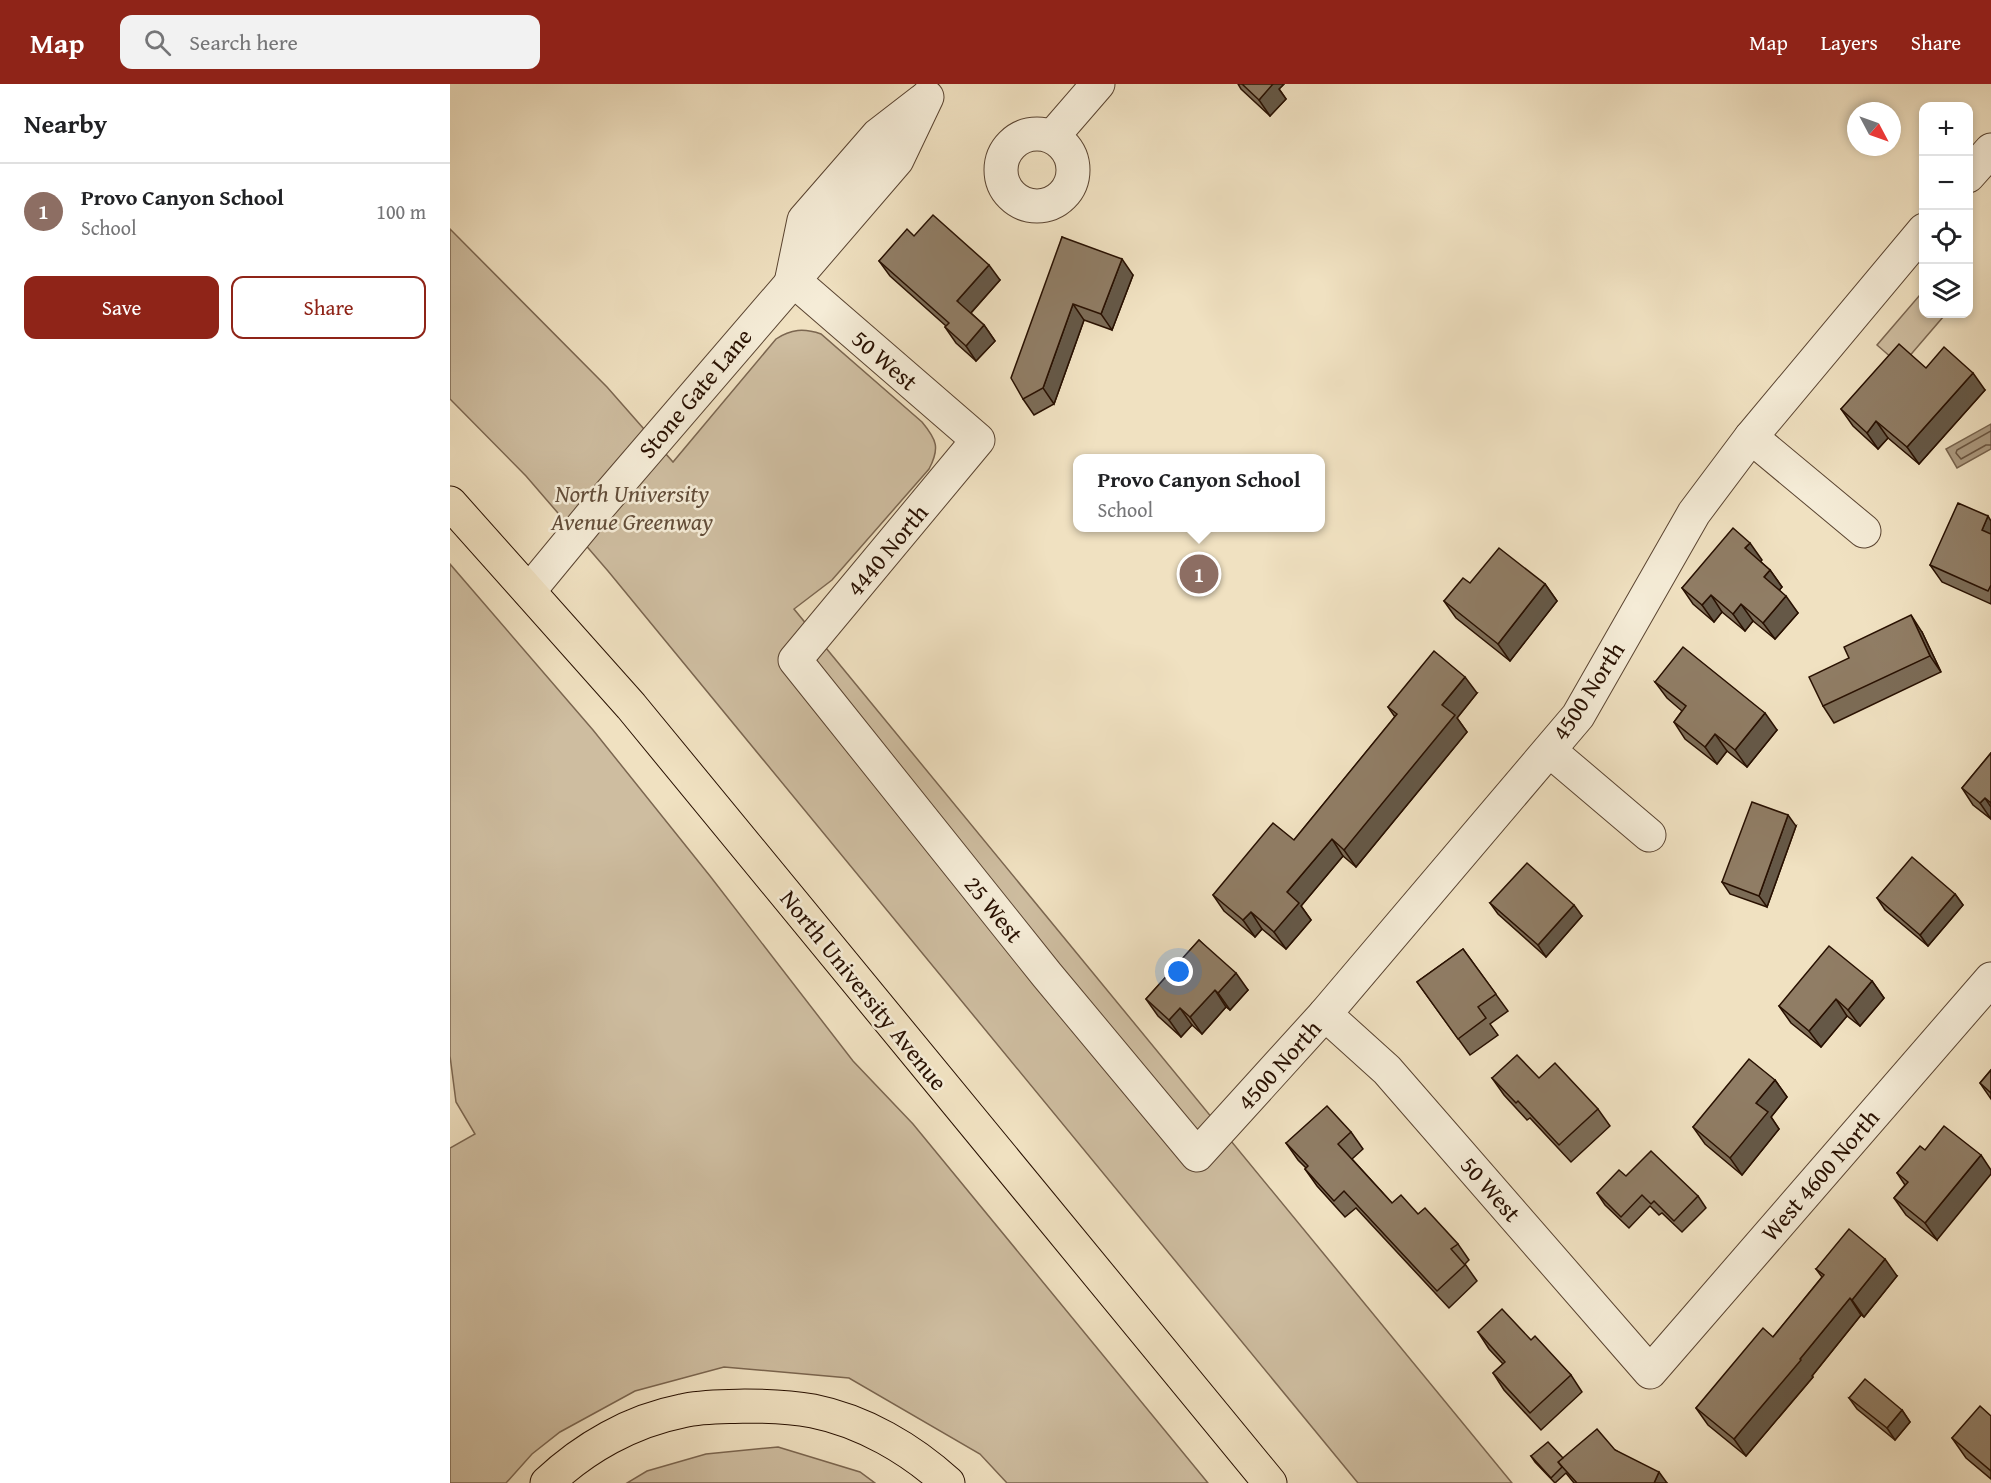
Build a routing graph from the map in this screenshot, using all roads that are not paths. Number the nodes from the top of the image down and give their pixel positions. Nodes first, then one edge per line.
1 (1098, 84) edge
2 (932, 90) edge
3 (1053, 136) dead end
4 (1991, 150) edge
5 (1973, 171) edge
6 (1919, 235) edge
7 (792, 279) junction
8 (1751, 437) junction
9 (978, 440) joint
10 (450, 503) edge
11 (1864, 531) dead end
12 (529, 591) junction
13 (795, 660) joint
14 (1550, 751) junction
15 (1649, 835) dead end
16 (1991, 978) edge
17 (1325, 1014) junction
18 (1197, 1155) joint
19 (1650, 1371) joint
20 (547, 1483) edge
21 (948, 1483) edge
22 (1270, 1483) edge

1 - 3 street
2 - 7 street, Stone Gate Lane
4 - 5 street
6 - 8 street, 4500 North
7 - 9 street, 50 West
7 - 12 street, Stone Gate Lane
8 - 11 street
8 - 14 street, 4500 North
9 - 13 street, 4440 North
10 - 12 main road, North University Avenue
12 - 22 main road, North University Avenue
13 - 18 street, 25 West
14 - 15 street
14 - 17 street, 4500 North
16 - 19 street, West 4600 North
17 - 18 street, 4500 North
17 - 19 street, 50 West
20 - 21 main road

